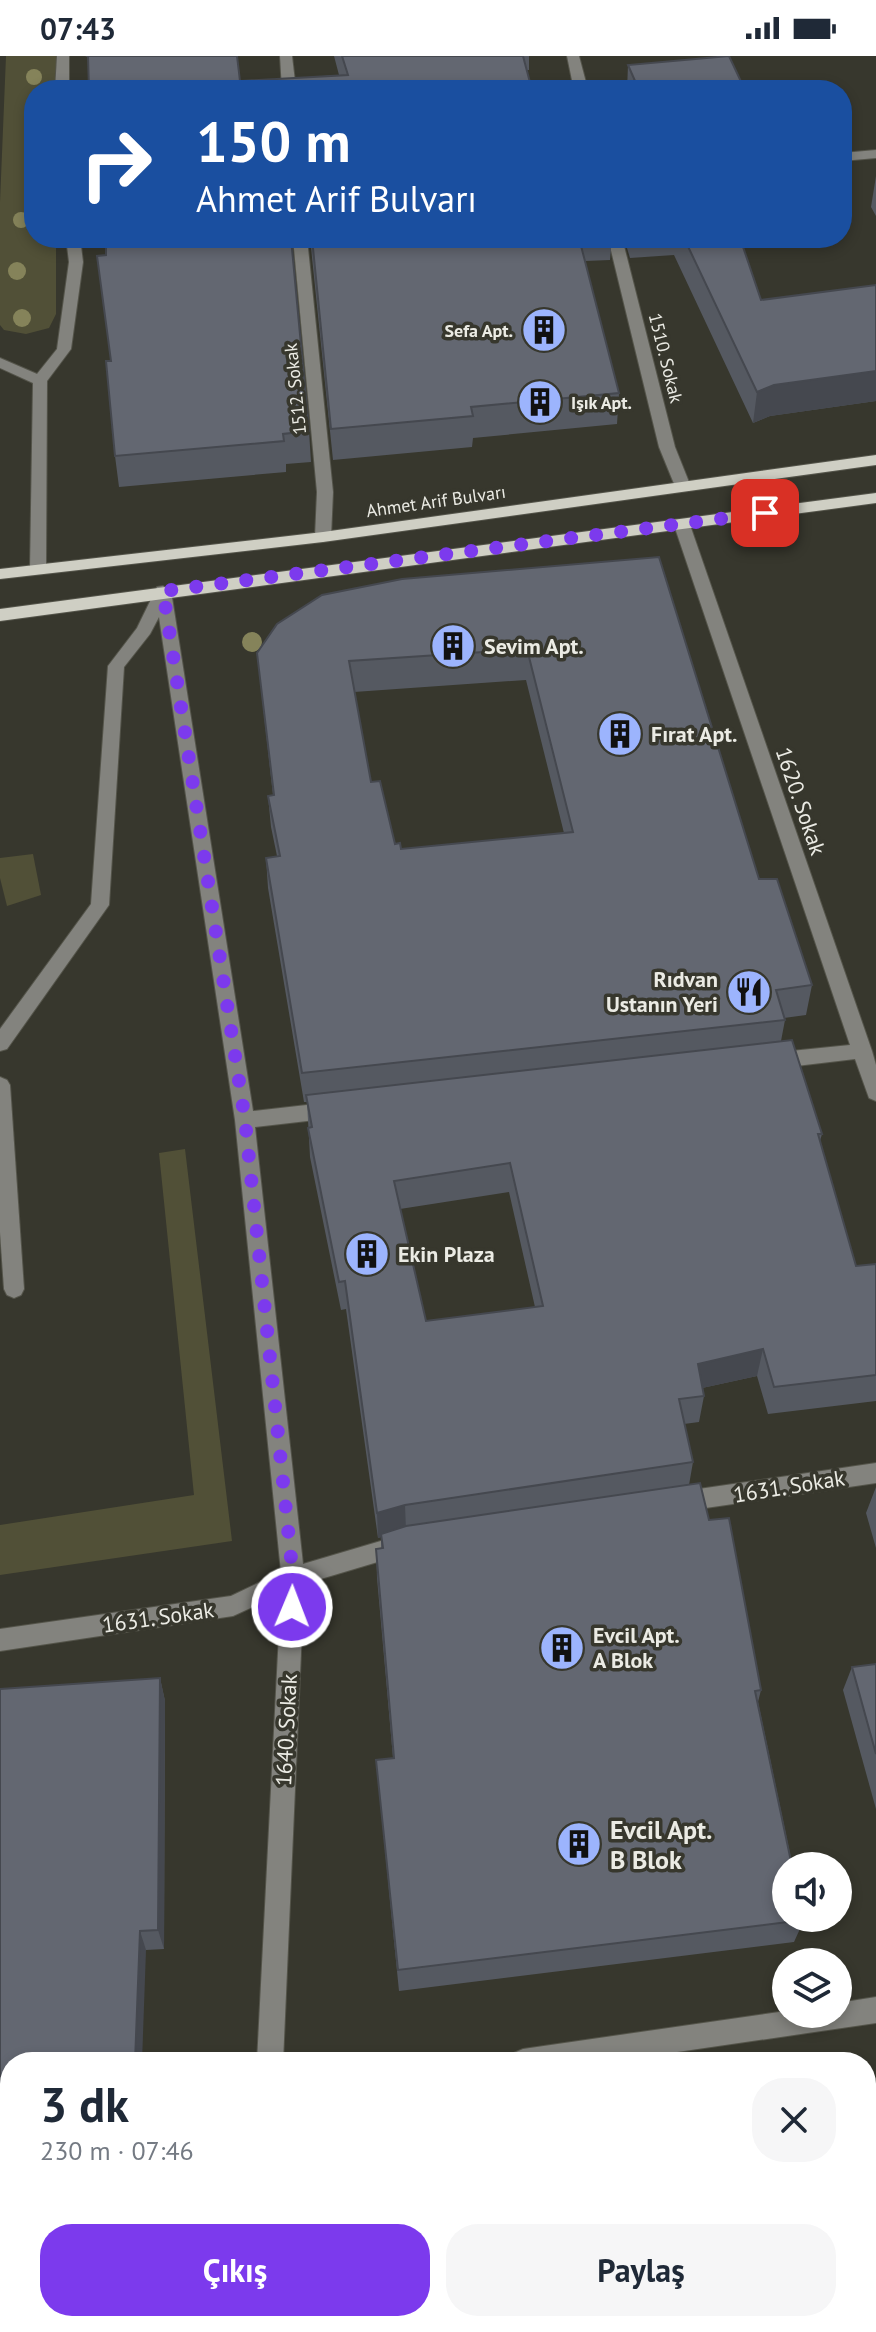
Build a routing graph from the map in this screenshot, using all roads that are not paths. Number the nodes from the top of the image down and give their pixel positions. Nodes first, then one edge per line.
1 (63, 56) edge
2 (286, 56) edge
3 (573, 56) edge
4 (62, 80) edge
5 (288, 80) edge
6 (579, 80) edge
7 (876, 154) edge
8 (852, 156) edge
9 (74, 248) edge
10 (301, 248) edge
11 (617, 248) edge
12 (0, 362) edge
13 (40, 381) junction
14 (876, 460) edge
15 (683, 487) junction
16 (876, 498) edge
17 (682, 525) junction
18 (323, 537) junction
19 (38, 569) junction
20 (0, 574) edge
21 (163, 591) junction
22 (0, 615) edge
23 (0, 1044) edge
24 (862, 1051) junction
25 (751, 1064) edge
26 (0, 1085) edge
27 (876, 1093) edge
28 (356, 1108) edge
29 (245, 1120) junction
30 (14, 1289) dead end
31 (876, 1473) edge
32 (657, 1506) edge
33 (422, 1541) edge
34 (293, 1577) junction
35 (0, 1640) edge
36 (876, 2010) edge
37 (270, 2052) edge
38 (591, 2052) edge

1 - 4 street
2 - 5 street
3 - 6 street
7 - 8 street
9 - 13 street
10 - 18 street, 1512. Sokak
11 - 15 street, 1510. Sokak
12 - 13 street
13 - 19 street
14 - 15 main road, Ahmet Arif Bulvarı
15 - 18 main road, Ahmet Arif Bulvarı
16 - 17 main road
17 - 21 main road
17 - 24 street, 1620. Sokak
18 - 19 main road, Ahmet Arif Bulvarı
19 - 20 main road, Ahmet Arif Bulvarı
21 - 22 main road
21 - 23 street
21 - 29 street, 1640. Sokak
24 - 25 street
24 - 27 street, 1620. Sokak
26 - 30 street
28 - 29 street
29 - 34 street, 1640. Sokak
31 - 32 street, 1631. Sokak
33 - 34 street, 1631. Sokak
34 - 35 street, 1631. Sokak
34 - 37 street, 1640. Sokak
36 - 38 street

